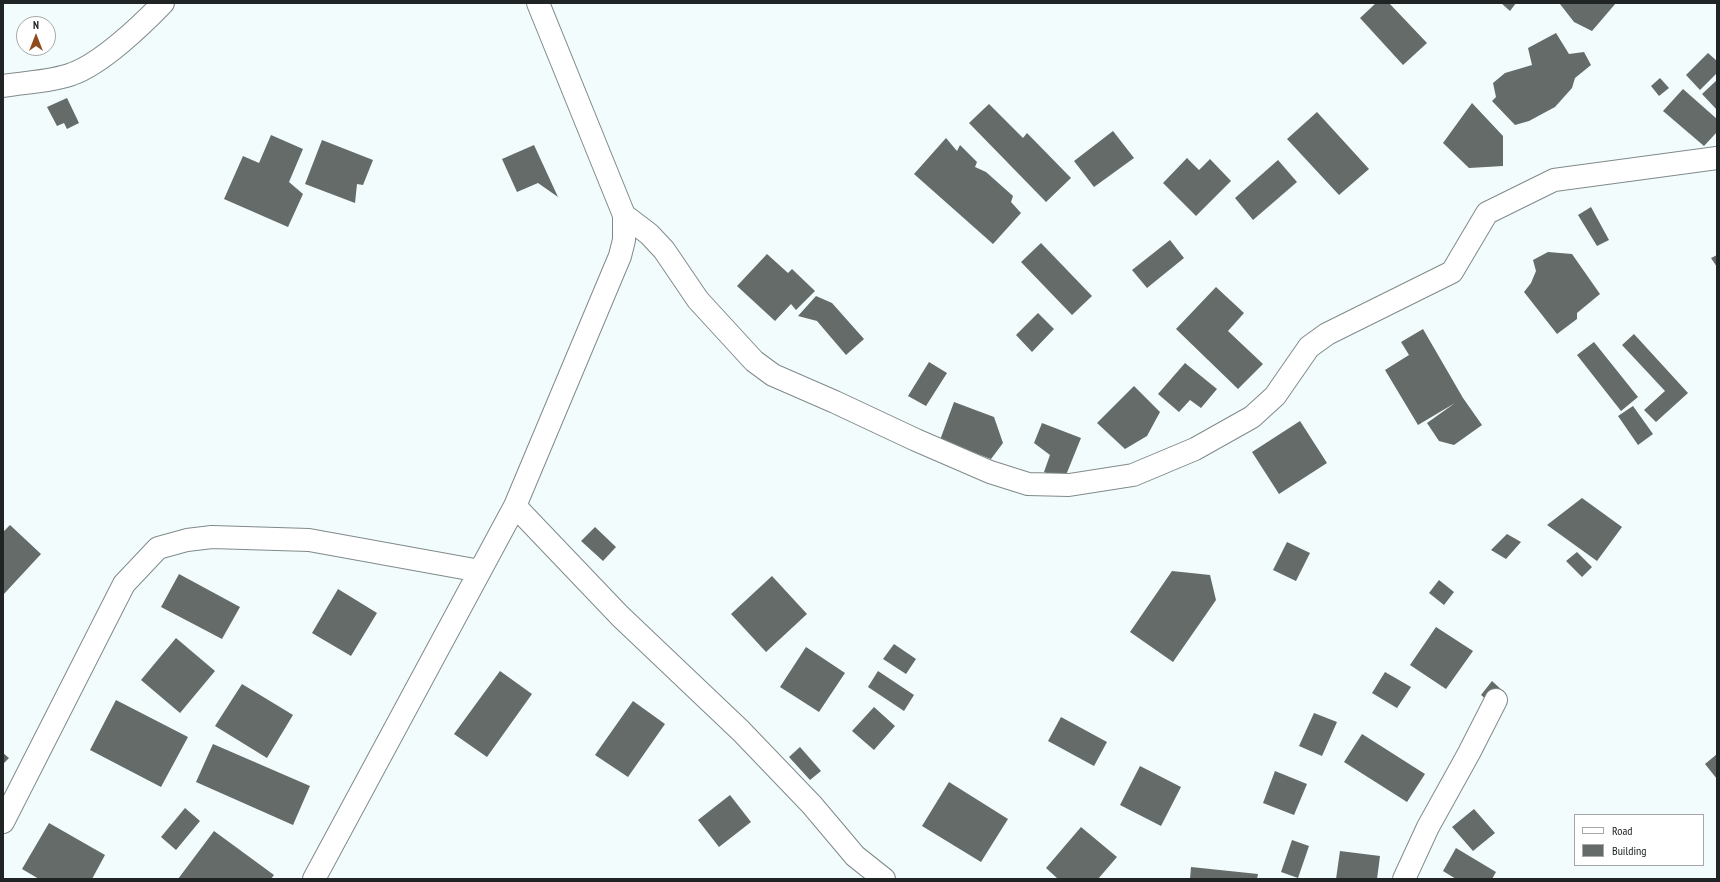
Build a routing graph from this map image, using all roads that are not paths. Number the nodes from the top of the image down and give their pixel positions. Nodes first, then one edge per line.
1 (163, 3) edge
2 (538, 3) edge
3 (3, 86) edge
4 (1717, 158) edge
5 (624, 215) junction
6 (515, 506) junction
7 (480, 571) junction
8 (1496, 700) dead end
9 (3, 822) edge
10 (314, 879) edge
11 (884, 879) edge
12 (1404, 879) edge

1 - 3 street
2 - 5 street
4 - 5 street
5 - 6 street
6 - 7 street
6 - 11 street
7 - 9 street
7 - 10 street
8 - 12 street

